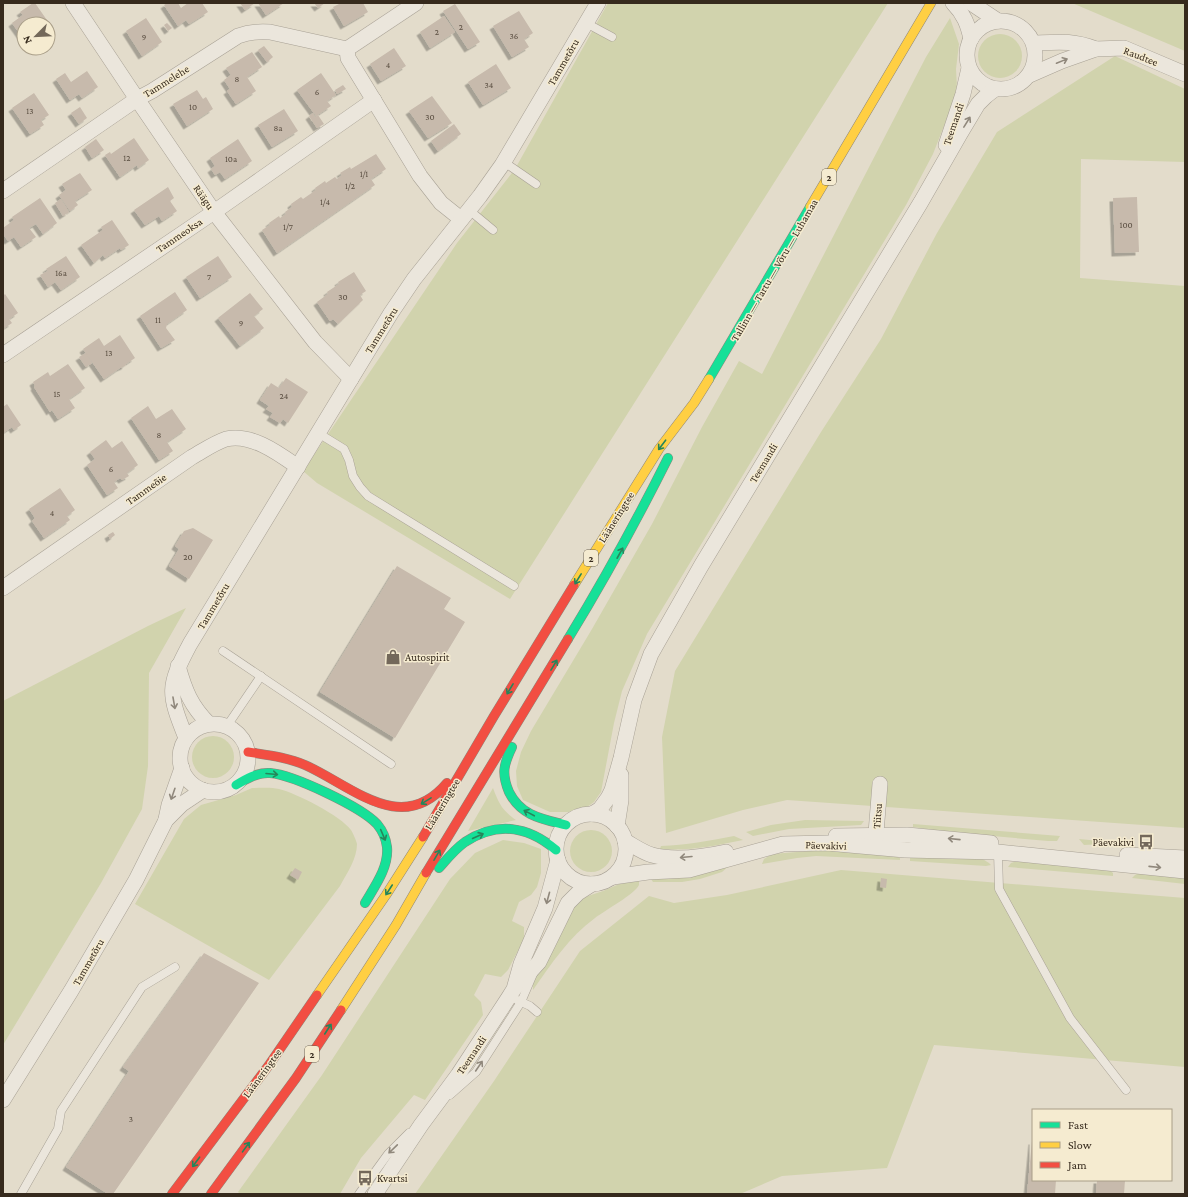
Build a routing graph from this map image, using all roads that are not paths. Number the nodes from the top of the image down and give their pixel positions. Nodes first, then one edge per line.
1 (73, 3) edge
2 (416, 3) edge
3 (598, 3) edge
4 (931, 3) edge
5 (953, 3) edge
6 (971, 3) edge
7 (998, 21) junction
8 (586, 23) junction
9 (612, 37) dead end
10 (971, 39) junction
11 (1034, 43) junction
12 (348, 49) junction
13 (1096, 49) junction
14 (969, 68) junction
15 (1185, 74) edge
16 (1030, 75) junction
17 (995, 89) junction
18 (136, 99) junction
19 (374, 100) junction
20 (504, 162) junction
21 (933, 180) junction
22 (536, 184) dead end
23 (3, 191) edge
24 (214, 212) junction
25 (465, 215) junction
26 (494, 230) dead end
27 (726, 350) joint
28 (3, 355) edge
29 (351, 379) junction
30 (694, 403) junction
31 (318, 433) junction
32 (298, 467) junction
33 (514, 586) dead end
34 (3, 588) edge
35 (223, 651) dead end
36 (178, 666) junction
37 (261, 676) junction
38 (526, 710) junction
39 (494, 716) junction
40 (209, 724) junction
41 (227, 726) junction
42 (186, 738) junction
43 (248, 752) junction
44 (621, 758) junction
45 (391, 764) dead end
46 (182, 768) junction
47 (880, 784) dead end
48 (236, 785) junction
49 (203, 790) junction
50 (592, 814) junction
51 (166, 820) junction
52 (566, 825) junction
53 (618, 826) junction
54 (625, 841) junction
55 (876, 842) junction
56 (998, 852) junction
57 (557, 855) junction
58 (1185, 858) edge
59 (1185, 871) edge
60 (613, 877) junction
61 (592, 884) junction
62 (361, 911) dead end
63 (396, 925) junction
64 (350, 931) dead end
65 (175, 967) dead end
66 (515, 996) junction
67 (310, 1006) junction
68 (537, 1012) dead end
69 (1126, 1090) dead end
70 (3, 1100) edge
71 (431, 1112) junction
72 (21, 1194) edge
73 (172, 1194) edge
74 (211, 1194) edge
75 (360, 1194) edge
76 (375, 1194) edge

1 - 18 street, Räägu
2 - 12 street
3 - 8 street, Tammetõru
4 - 27 highway, Tallinn — Tartu — Võru — Luhamaa / 2
5 - 10 street
6 - 7 street
7 - 10 street
7 - 11 street
8 - 9 lane
8 - 20 street, Tammetõru
10 - 14 street
11 - 13 street, Raudtee
11 - 16 street
12 - 18 street, Tammelehe
12 - 19 street
13 - 15 street, Raudtee
16 -> 13 street, Raudtee
14 - 17 street
14 - 21 street, Teemandi
16 - 17 street, Raudtee
21 -> 17 street, Teemandi
18 - 23 street, Tammelehe
18 - 24 street, Räägu
19 - 24 street, Tammeoksa
19 - 25 street
20 - 22 lane
20 - 25 street, Tammetõru
21 - 44 street, Teemandi
24 - 28 street, Tammeoksa
24 - 29 street, Räägu
25 - 26 lane
25 - 29 street, Tammetõru
27 - 30 highway, Lääneringtee / 2
29 - 31 street, Tammetõru
38 -> 30 highway, Lääneringtee / 2
30 -> 39 highway, Lääneringtee / 2
31 - 32 street, Tammetõru
31 - 33 lane
32 - 34 street, Tammeõie
32 - 36 street, Tammetõru
35 - 37 lane
36 - 40 street
36 -> 42 street, Tammetõru
37 - 41 lane
37 - 45 lane
52 -> 38 highway
63 -> 38 highway, Lääneringtee / 2
39 -> 43 highway
39 -> 67 highway, Lääneringtee / 2
40 - 41 street
40 - 42 street
41 - 43 street
42 - 46 street
43 - 48 street
44 - 50 street, Teemandi
44 - 53 street, Teemandi
46 - 49 street
46 -> 51 street, Tammetõru
47 - 55 street, Tiitsu
48 - 49 street
48 -> 62 highway
49 - 51 street, Tammetõru
50 - 52 street, Teemandi
50 - 53 street
51 - 70 street, Tammetõru
52 - 57 street, Teemandi
53 - 54 street
55 -> 54 street, Päevakivi
54 - 60 street
55 - 56 street, Päevakivi
58 -> 55 street, Päevakivi
55 - 60 street, Päevakivi
56 -> 59 street, Päevakivi
56 - 69 lane
57 - 61 street
63 -> 57 highway
57 -> 66 street, Teemandi
60 - 61 street, Teemandi
61 - 66 street, Teemandi
74 -> 63 highway, Lääneringtee / 2
64 - 67 highway
65 - 72 lane
66 - 68 lane
66 - 71 street, Teemandi
67 -> 73 highway, Lääneringtee / 2
71 -> 75 lane
71 - 76 street, Teemandi

